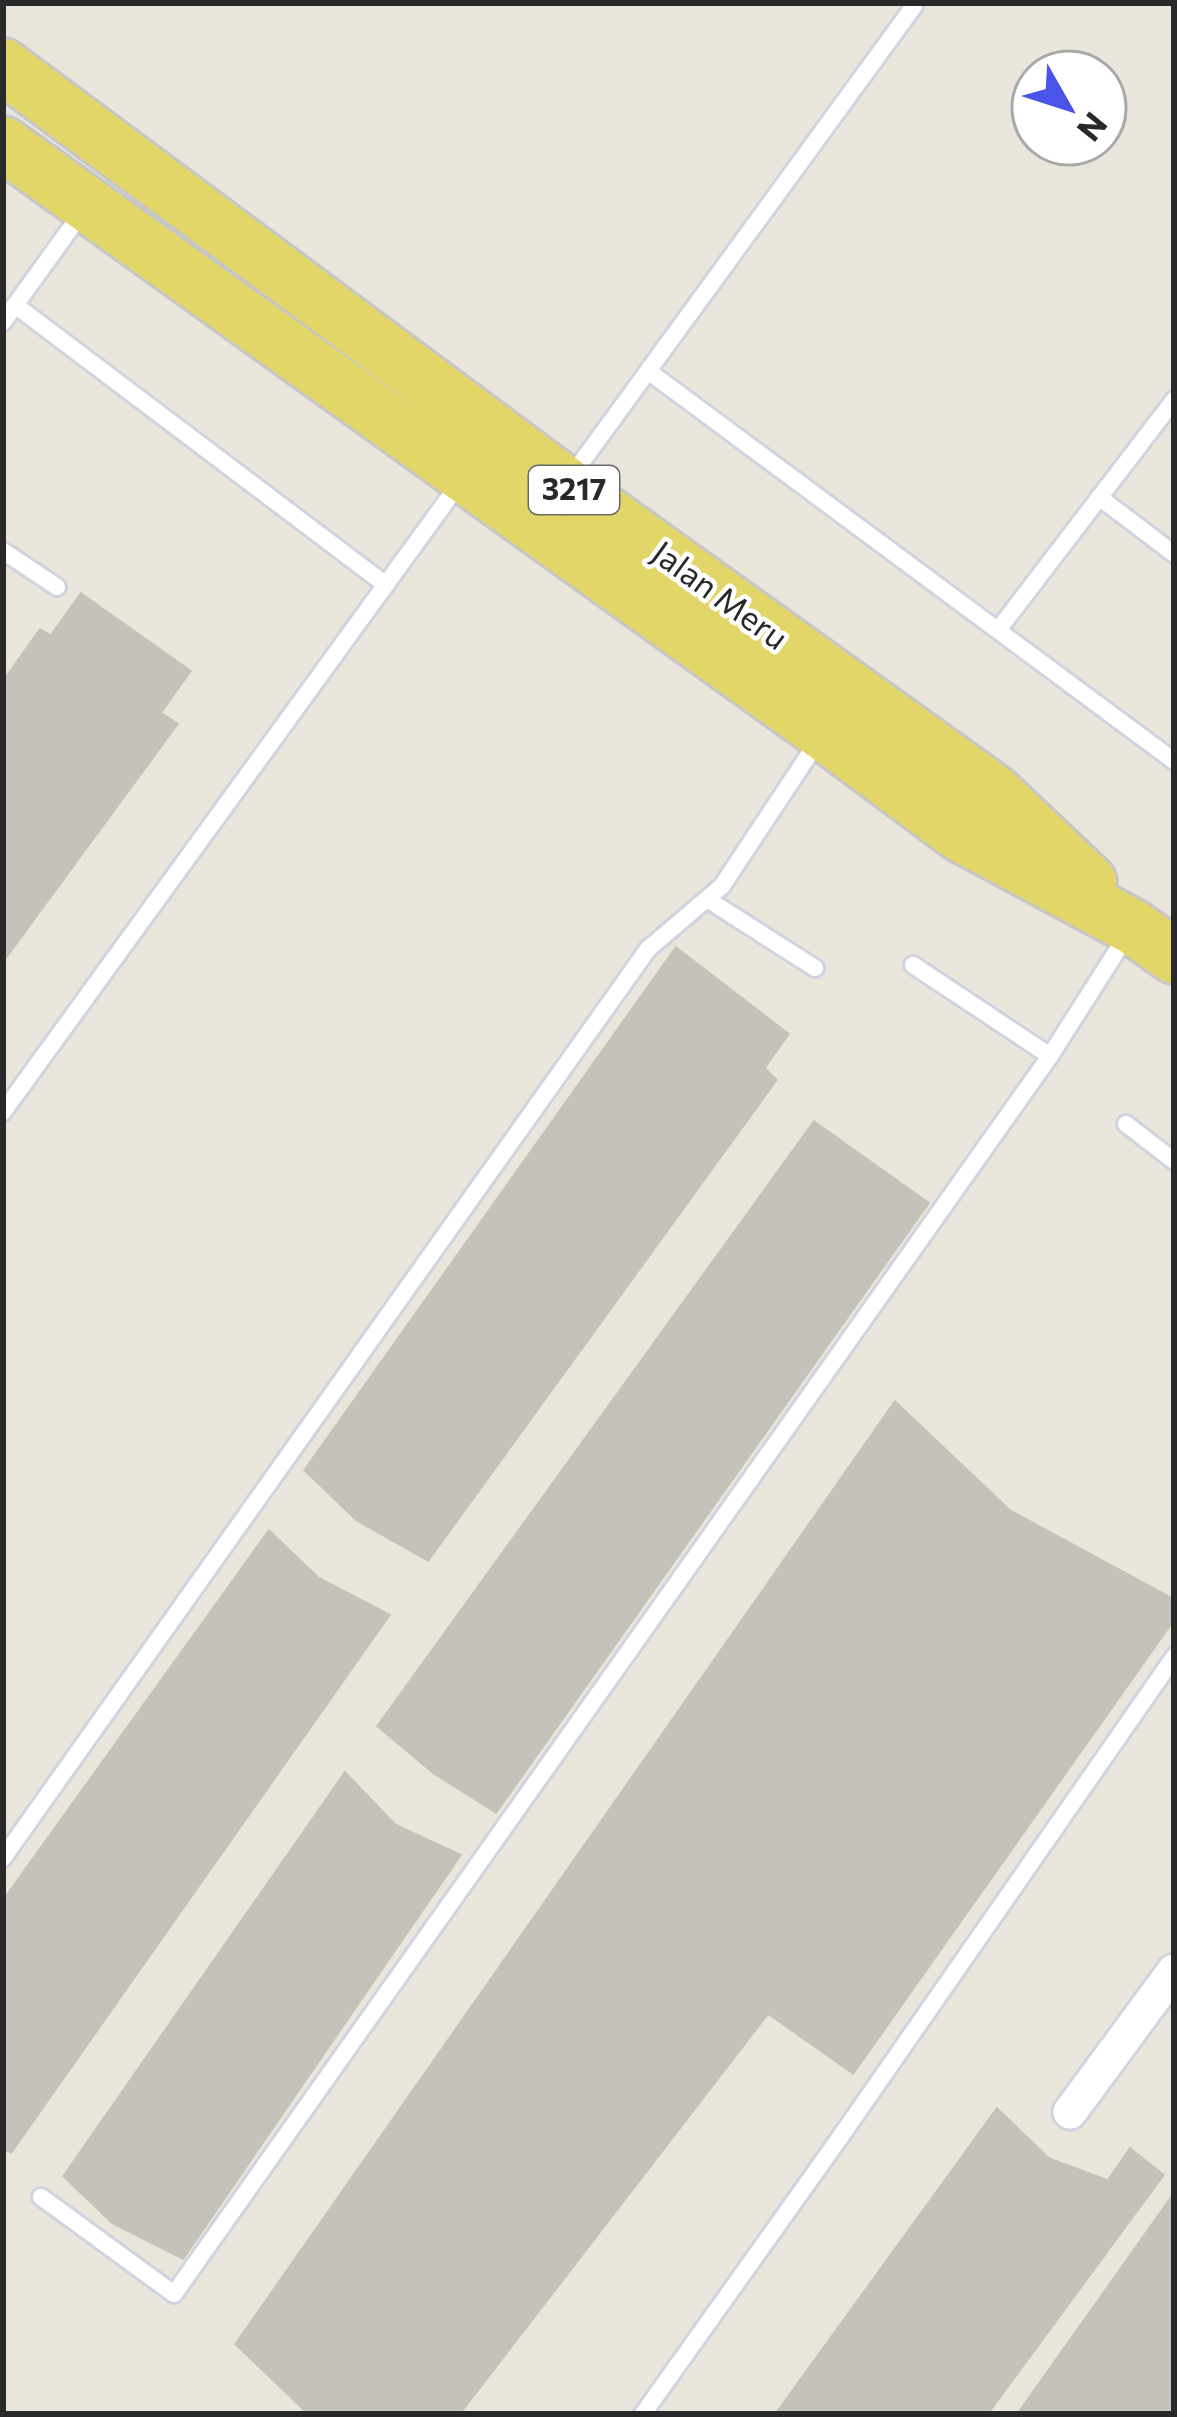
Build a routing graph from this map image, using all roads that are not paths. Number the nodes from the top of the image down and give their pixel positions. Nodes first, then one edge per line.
1 (914, 6) edge
2 (3, 67) edge
3 (3, 144) edge
4 (87, 205) junction
5 (15, 305) junction
6 (3, 322) edge
7 (648, 370) junction
8 (1174, 400) edge
9 (465, 476) junction
10 (566, 484) junction
11 (1099, 497) junction
12 (3, 551) edge
13 (1174, 554) edge
14 (386, 585) junction
15 (57, 587) dead end
16 (998, 630) junction
17 (824, 733) junction
18 (1174, 761) edge
19 (707, 899) junction
20 (1153, 941) edge
21 (914, 965) dead end
22 (815, 968) dead end
23 (1050, 1056) junction
24 (3, 1112) edge
25 (1126, 1124) dead end
26 (1174, 1161) edge
27 (1174, 1657) edge
28 (3, 1858) edge
29 (1174, 1971) edge
30 (1070, 2112) dead end
31 (40, 2198) dead end
32 (643, 2414) edge

1 - 7 lane
2 - 10 main road, Jalan Meru / 3217
3 - 4 main road, Jalan Meru / 3217
4 - 5 lane
4 - 9 main road, Jalan Meru / 3217
5 - 6 lane
5 - 14 lane
7 - 10 lane
7 - 16 lane
8 - 11 lane
9 - 14 lane
9 - 17 main road, Jalan Meru / 3217
10 - 20 main road, Jalan Meru / 3217
11 - 13 lane
11 - 16 lane
12 - 15 lane
14 - 24 lane
16 - 18 lane
17 - 19 lane
17 - 20 main road, Jalan Meru / 3217
19 - 22 lane
19 - 28 lane
20 - 23 lane
21 - 23 lane
23 - 31 lane
25 - 26 lane
27 - 32 lane
29 - 30 street

